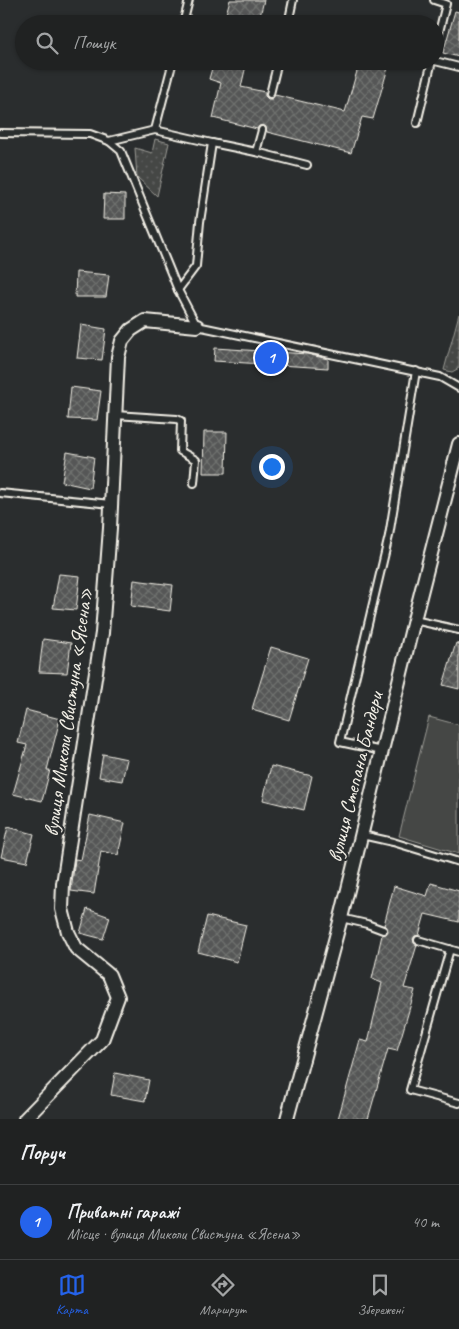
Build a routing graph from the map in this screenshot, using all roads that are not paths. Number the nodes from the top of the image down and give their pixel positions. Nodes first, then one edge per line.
1 (189, 0) edge
2 (293, 0) edge
3 (434, 0) edge
4 (185, 15) edge
5 (290, 15) edge
6 (443, 15) edge
7 (444, 63) edge
8 (459, 67) edge
9 (171, 70) edge
10 (276, 70) edge
11 (431, 70) edge
12 (270, 94) dead end
13 (417, 122) dead end
14 (155, 130) junction
15 (262, 130) dead end
16 (0, 133) edge
17 (109, 141) junction
18 (212, 143) junction
19 (256, 152) junction
20 (307, 165) dead end
21 (178, 290) junction
22 (197, 326) junction
23 (416, 371) junction
24 (459, 388) edge
25 (115, 415) junction
26 (459, 444) edge
27 (194, 483) dead end
28 (0, 493) edge
29 (111, 504) junction
30 (414, 620) junction
31 (459, 630) edge
32 (382, 751) junction
33 (362, 835) junction
34 (459, 862) edge
35 (341, 918) junction
36 (383, 930) dead end
37 (418, 940) dead end
38 (450, 949) junction
39 (459, 952) edge
40 (459, 1103) edge
41 (25, 1119) edge
42 (287, 1119) edge

1 - 4 lane
2 - 5 lane
3 - 6 lane
7 - 8 lane
9 - 14 lane
10 - 12 lane
11 - 13 lane
14 - 17 lane
14 - 18 lane
15 - 19 lane
16 - 17 lane
17 - 21 lane
18 - 19 lane
18 - 21 lane
19 - 20 lane
21 - 22 lane
22 - 23 lane
22 - 25 street, вулиця Миколи Свистуна «Ясена»
23 - 24 lane
23 - 32 lane
25 - 27 lane
25 - 29 street, вулиця Миколи Свистуна «Ясена»
26 - 30 street, вулиця Степана Бандери
28 - 29 lane
29 - 41 street, вулиця Миколи Свистуна «Ясена»
30 - 31 lane
30 - 32 street, вулиця Степана Бандери
32 - 33 street, вулиця Степана Бандери
33 - 34 lane
33 - 35 street, вулиця Степана Бандери
35 - 36 lane
35 - 42 street, вулиця Степана Бандери
37 - 38 lane
38 - 39 lane
38 - 40 lane

